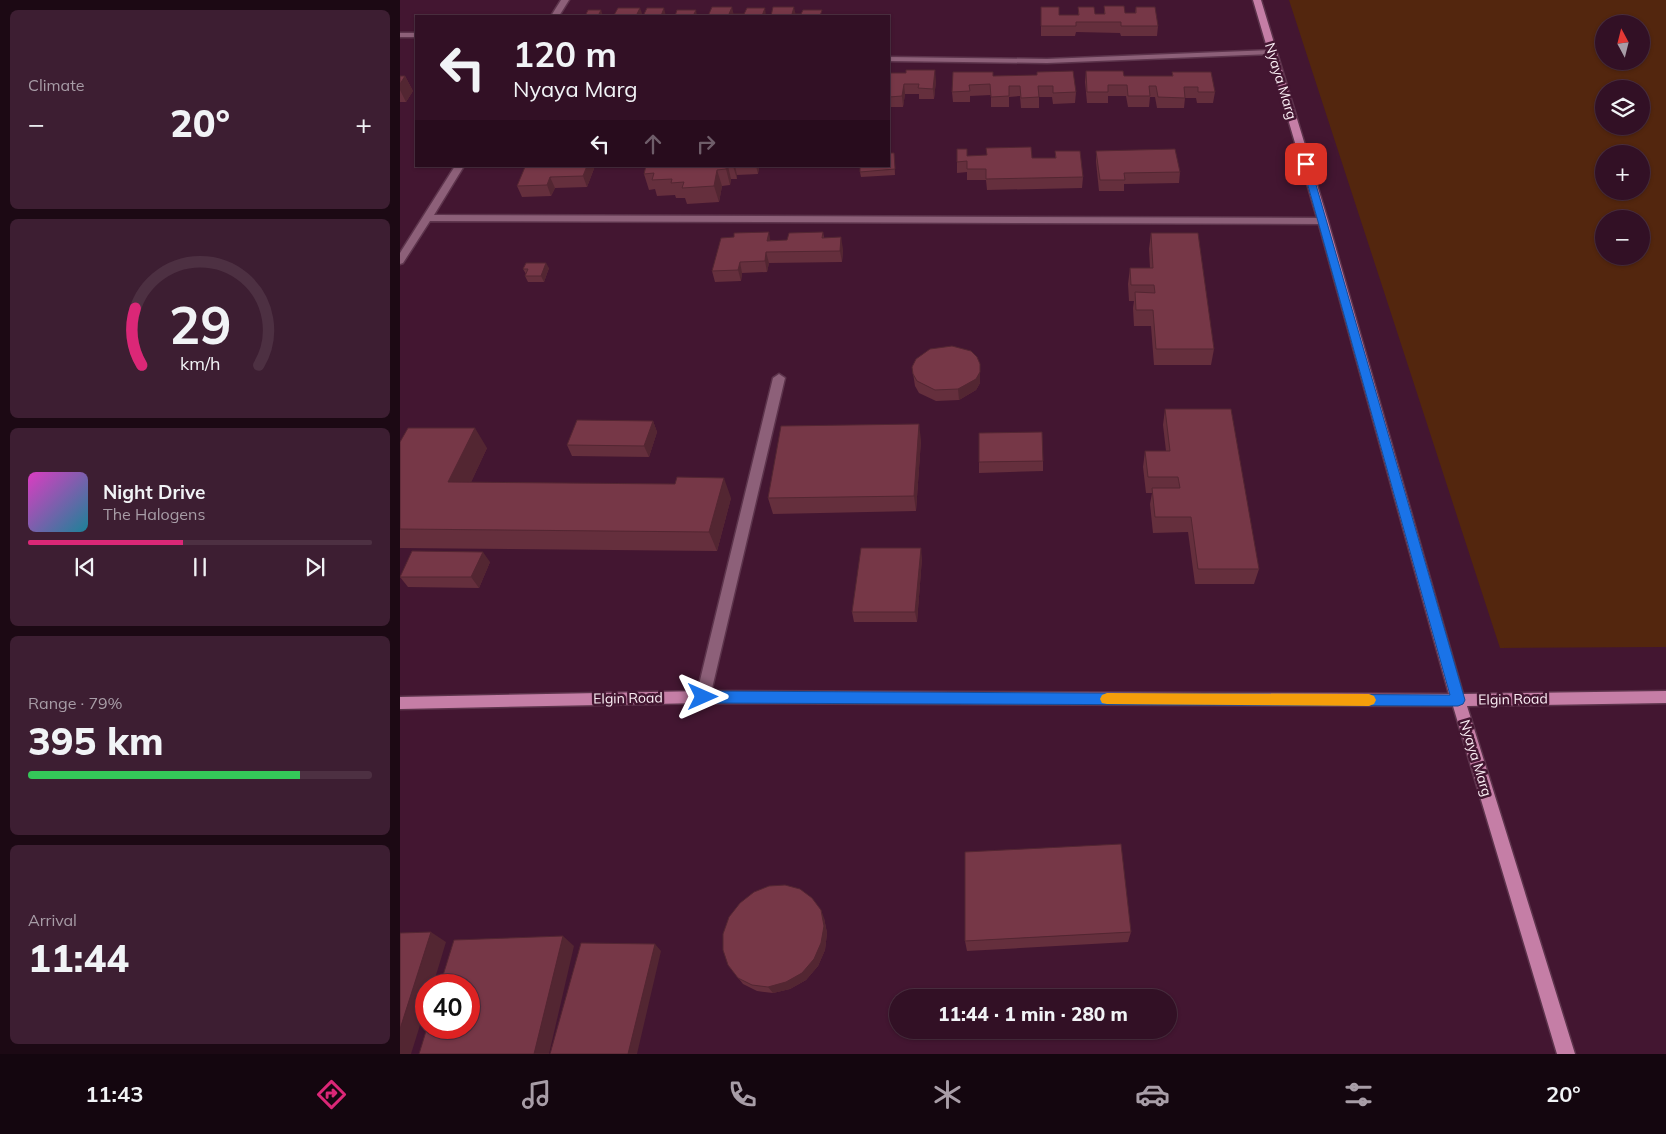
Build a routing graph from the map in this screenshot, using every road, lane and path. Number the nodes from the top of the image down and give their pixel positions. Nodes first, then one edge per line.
1 (565, 0) edge
2 (1257, 0) edge
3 (556, 15) edge
4 (400, 35) edge
5 (415, 35) edge
6 (1272, 52) junction
7 (890, 59) edge
8 (459, 167) edge
9 (428, 218) junction
10 (1323, 221) junction
11 (400, 261) edge
12 (779, 378) dead end
13 (1666, 696) edge
14 (703, 697) junction
15 (1458, 700) junction
16 (400, 703) edge
17 (1566, 1054) edge

1 - 3 street
2 - 6 street, Nyaya Marg
4 - 5 street
6 - 7 street
6 - 10 street, Nyaya Marg
8 - 9 street
9 - 10 street
9 - 11 street
10 - 15 street, Nyaya Marg
12 - 14 street
13 - 15 street, Elgin Road
14 - 15 street, Elgin Road
14 - 16 street, Elgin Road
15 - 17 street, Nyaya Marg

